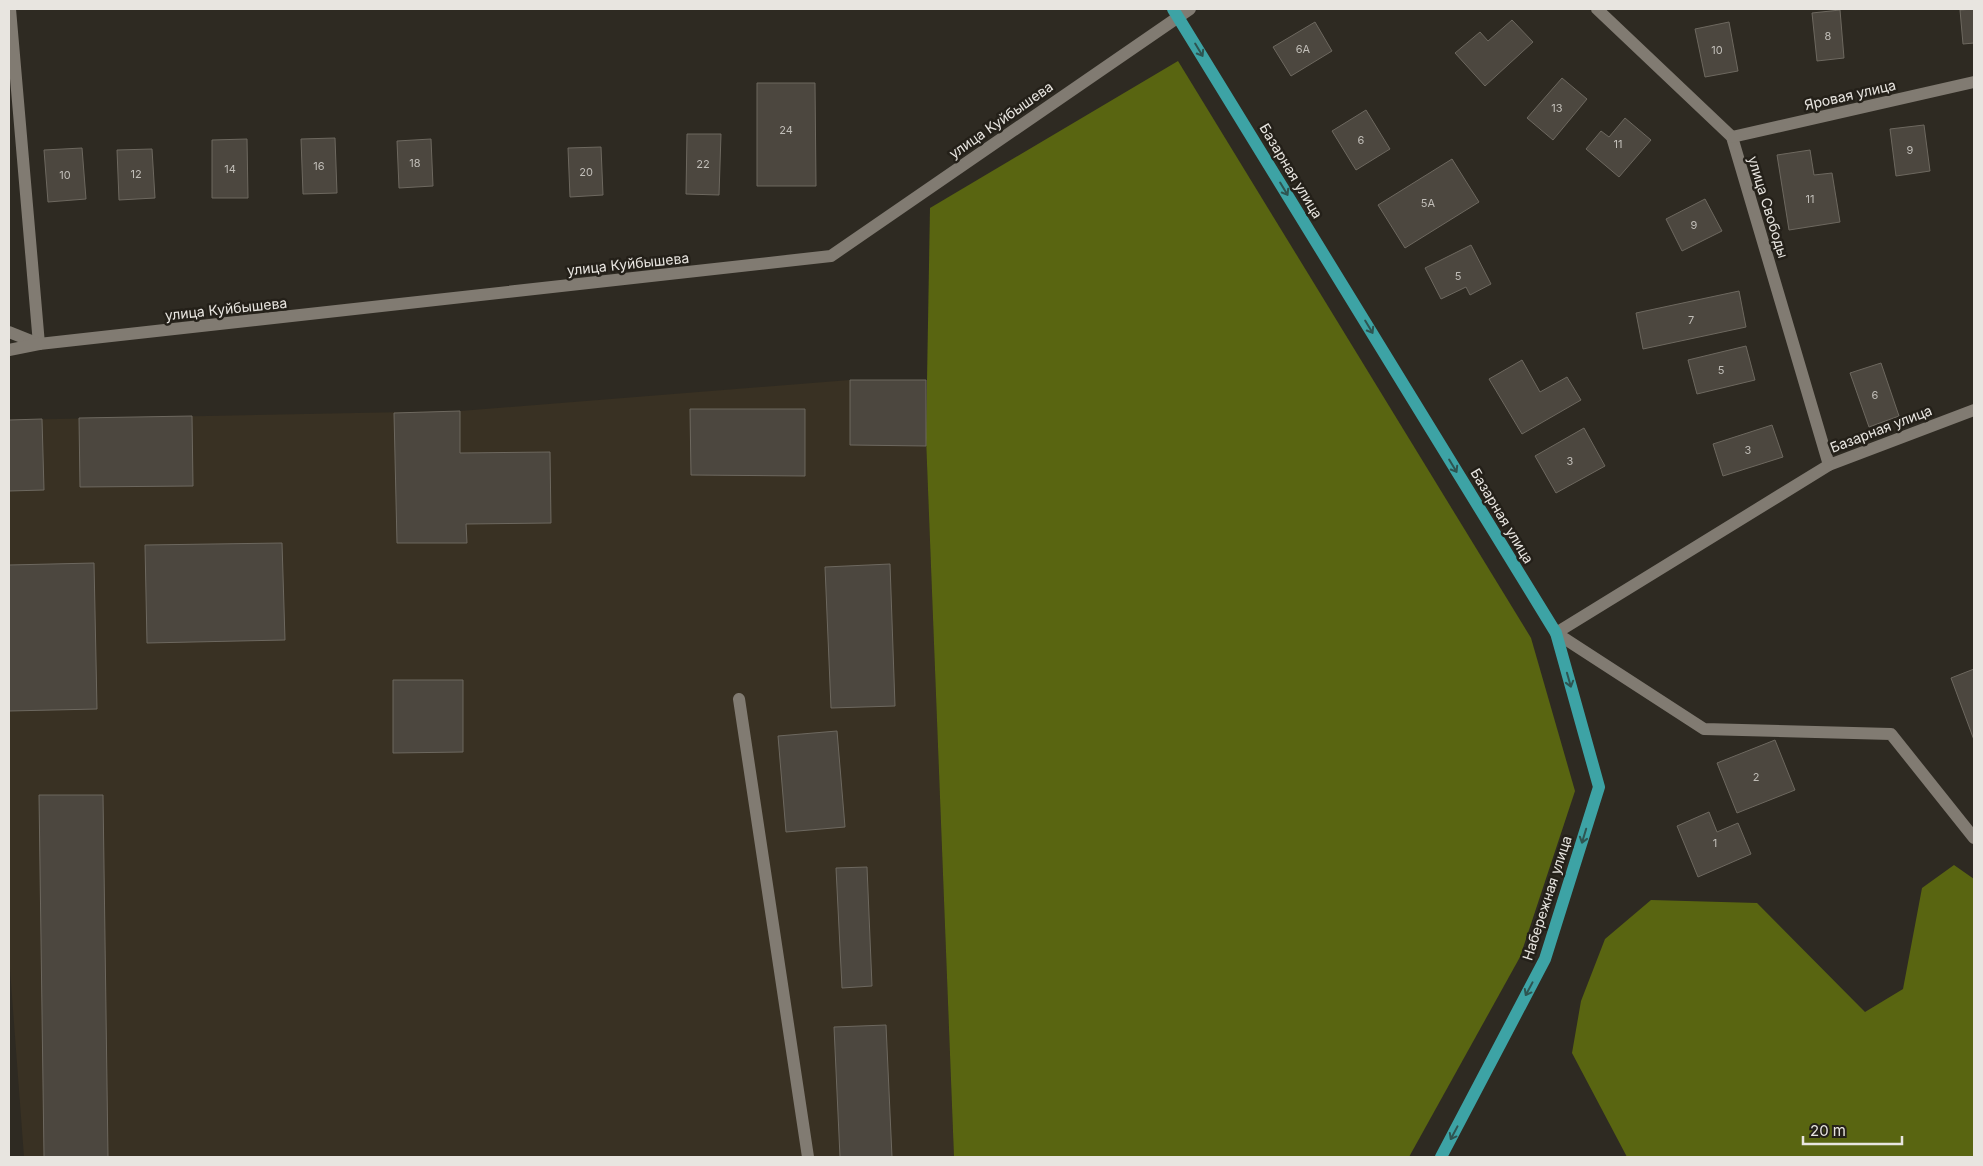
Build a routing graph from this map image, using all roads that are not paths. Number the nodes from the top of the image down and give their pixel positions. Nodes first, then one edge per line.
1 (10, 9) edge
2 (1190, 9) edge
3 (1597, 9) edge
4 (1176, 12) edge
5 (1974, 82) edge
6 (1732, 137) junction
7 (9, 332) edge
8 (39, 344) junction
9 (9, 350) edge
10 (1974, 410) edge
11 (1829, 465) junction
12 (1556, 633) junction
13 (739, 699) dead end
14 (1974, 838) edge
15 (808, 1157) edge
16 (1441, 1157) edge

1 - 8 street
2 - 4 street, улица Куйбышева
3 - 6 street
4 - 8 street, улица Куйбышева
4 -> 12 main road, Базарная улица
5 - 6 street, Яровая улица
6 - 11 street, улица Свободы
7 - 8 street
8 - 9 street, улица Куйбышева
10 - 11 street, Базарная улица
11 - 12 street, Базарная улица
12 - 14 street
12 -> 16 main road, Набережная улица
13 - 15 street

